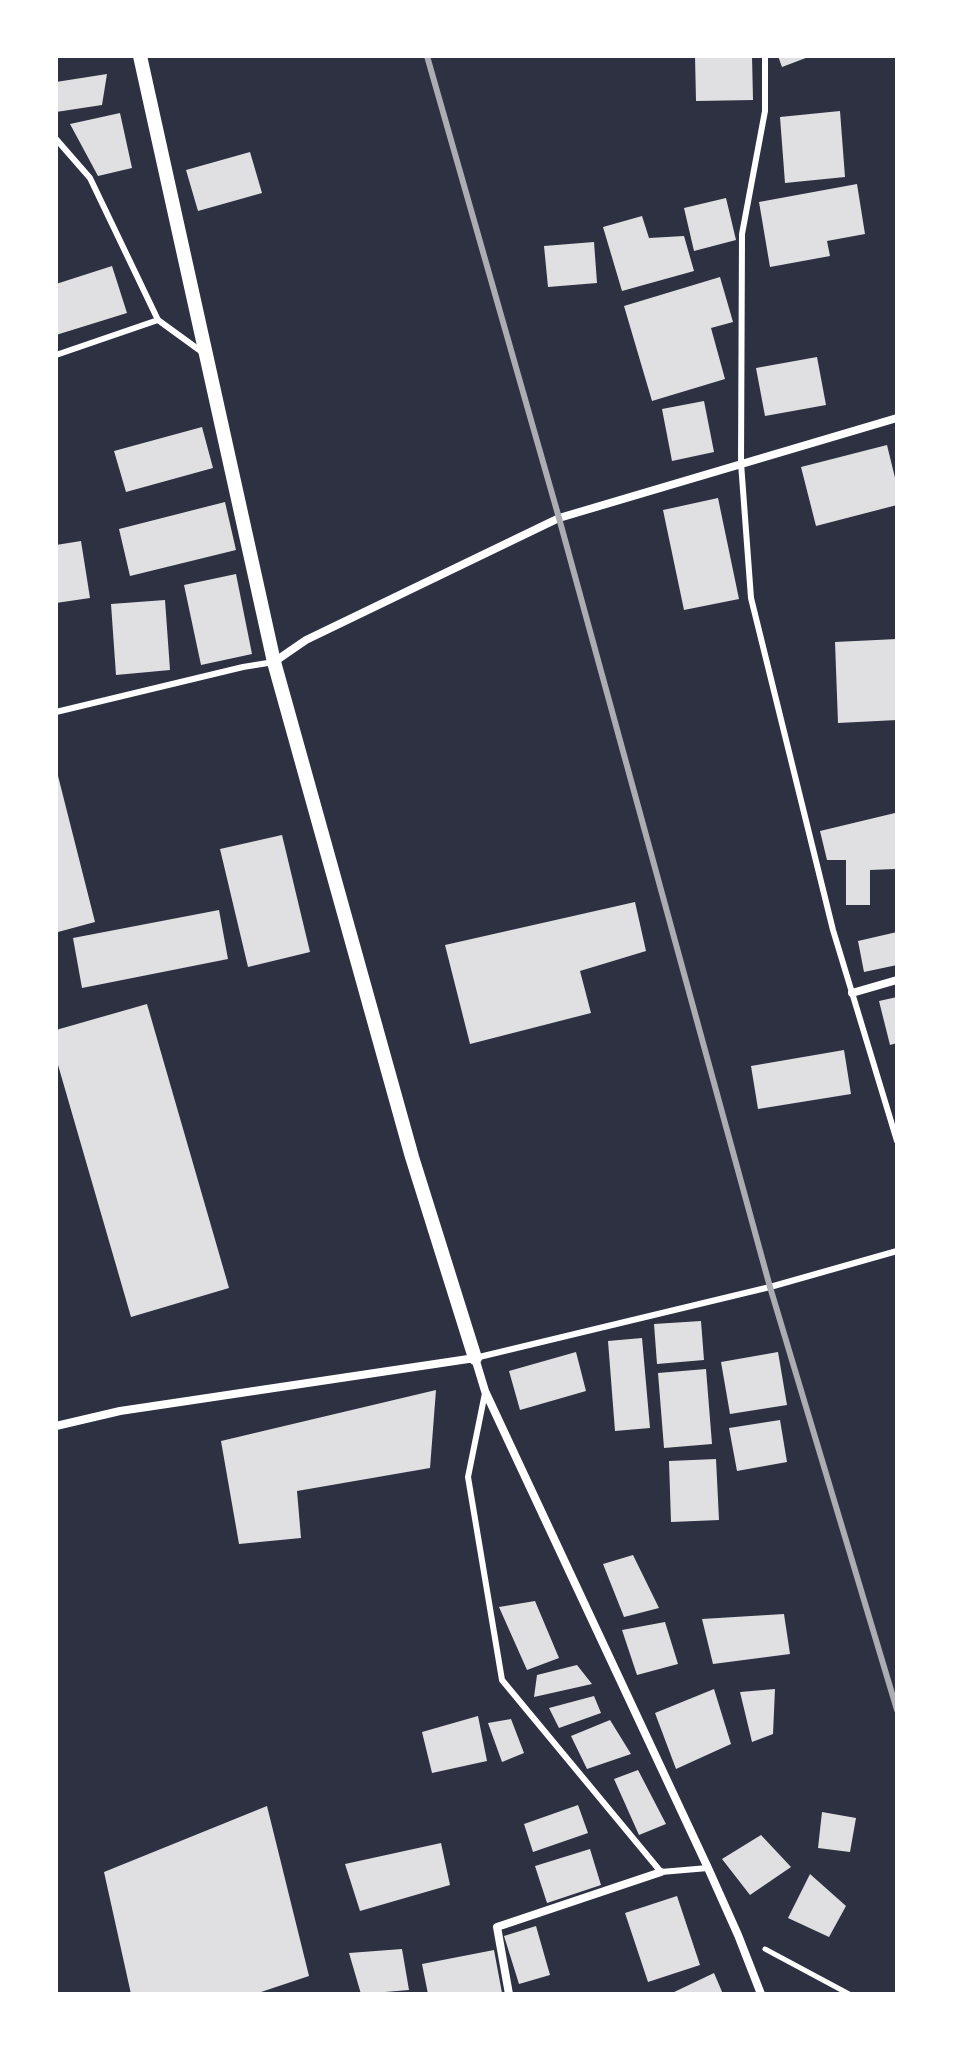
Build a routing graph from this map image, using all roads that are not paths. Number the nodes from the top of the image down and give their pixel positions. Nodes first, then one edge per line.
1 (140, 56) edge
2 (765, 56) edge
3 (56, 139) edge
4 (158, 320) junction
5 (56, 355) edge
6 (208, 357) junction
7 (897, 418) edge
8 (741, 463) junction
9 (274, 662) junction
10 (56, 712) edge
11 (897, 980) edge
12 (852, 993) junction
13 (897, 1141) edge
14 (897, 1251) edge
15 (475, 1358) junction
16 (485, 1391) junction
17 (56, 1426) edge
18 (708, 1868) junction
19 (661, 1872) junction
20 (509, 1994) edge
21 (761, 1994) edge

1 - 6 street
2 - 8 lane
3 - 4 lane
4 - 5 lane
4 - 6 lane
6 - 9 street
7 - 8 street
8 - 9 street
8 - 12 lane
9 - 10 lane
9 - 15 street
11 - 12 street
12 - 13 lane
14 - 15 lane
15 - 16 street
15 - 17 street
16 - 18 street
16 - 19 lane
18 - 19 lane
18 - 21 street
19 - 20 street

